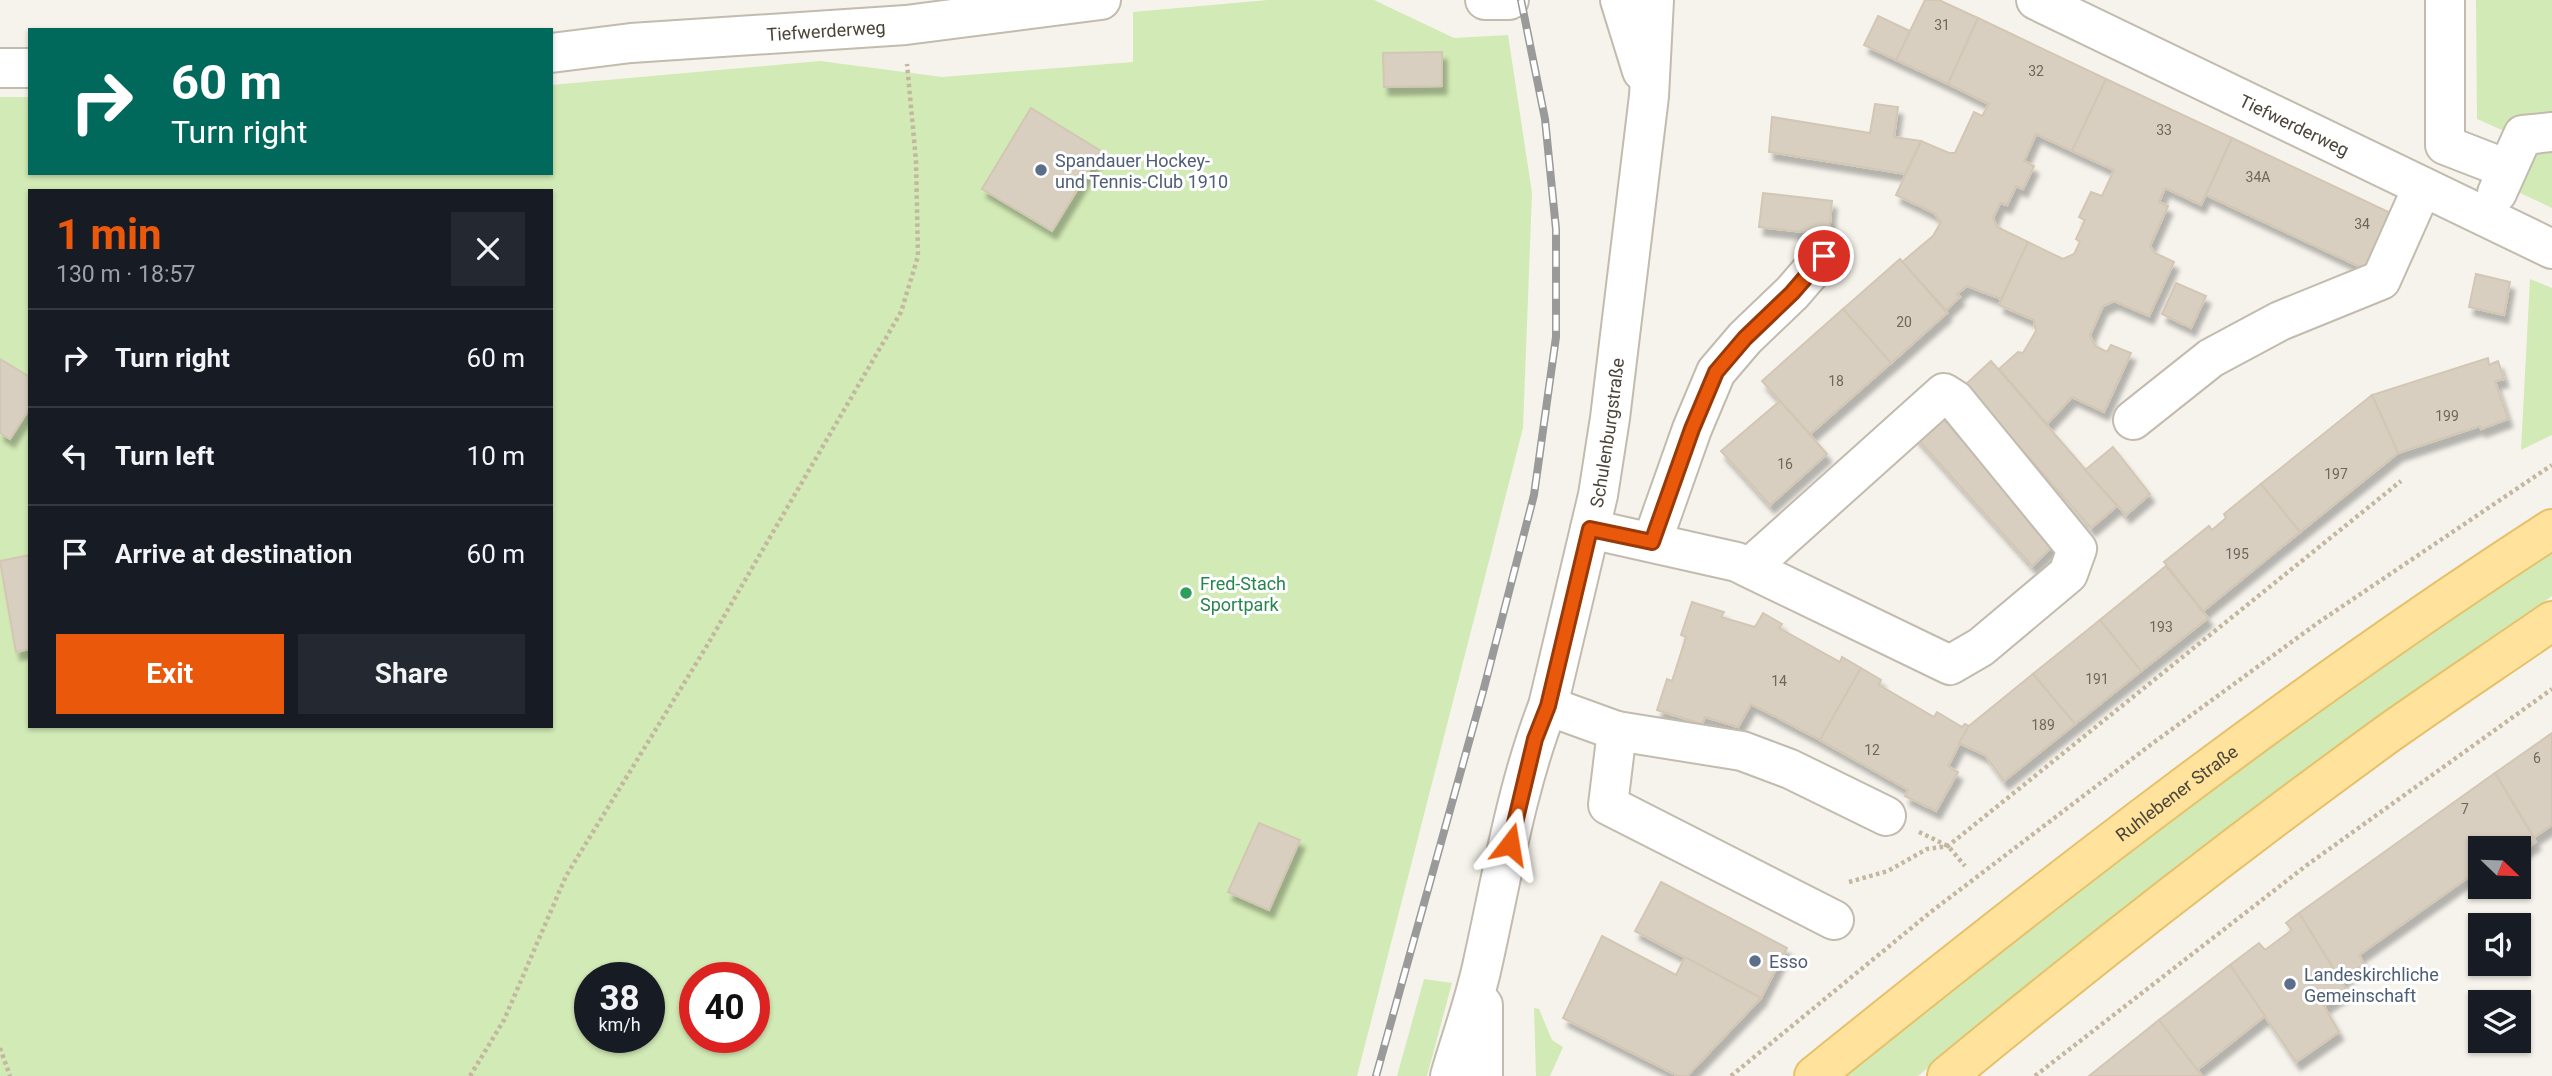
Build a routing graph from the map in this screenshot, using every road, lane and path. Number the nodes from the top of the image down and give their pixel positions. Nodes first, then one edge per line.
1 (1101, 0) edge
2 (1485, 0) edge
3 (1509, 0) edge
4 (1620, 0) edge
5 (1654, 0) edge
6 (2036, 0) edge
7 (2445, 0) edge
8 (906, 25) junction
9 (553, 53) edge
10 (0, 68) edge
11 (28, 68) edge
12 (1649, 96) junction
13 (2552, 132) edge
14 (2507, 169) junction
15 (2422, 188) junction
16 (2484, 217) junction
17 (2552, 249) edge
18 (1824, 256) dead end
19 (2133, 420) dead end
20 (2552, 465) edge
21 (2401, 481) dead end
22 (1590, 529) junction
23 (2552, 529) edge
24 (1652, 542) junction
25 (1749, 568) junction
26 (2552, 621) edge
27 (2552, 689) edge
28 (1548, 706) junction
29 (1616, 731) junction
30 (1886, 816) dead end
31 (1953, 852) dead end
32 (1965, 866) dead end
33 (1826, 916) joint
34 (1483, 966) junction
35 (0, 1048) edge
36 (10, 1076) edge
37 (470, 1076) edge
38 (1450, 1076) edge
39 (1483, 1076) edge
40 (1731, 1076) edge
41 (1814, 1076) edge
42 (1947, 1076) edge
43 (2035, 1076) edge

1 - 8 street, Tiefwerderweg
2 - 3 street
4 - 12 street, Schulenburgstraße
5 - 12 street, Schulenburgstraße
6 - 15 street, Tiefwerderweg
7 - 14 street
8 - 9 street, Tiefwerderweg
8 - 37 path
10 - 11 street
12 - 22 street, Schulenburgstraße
13 - 14 street
14 - 16 street
15 - 16 street, Tiefwerderweg
15 - 19 street
16 - 17 street, Tiefwerderweg
18 - 24 street
20 - 40 path
21 - 33 path
22 - 24 street
22 - 28 street, Schulenburgstraße
23 - 41 main road, Ruhlebener Straße
24 - 25 street
25 - 25 street
26 - 42 main road
27 - 43 path
28 - 29 street
28 - 34 street, Schulenburgstraße
29 - 30 street
29 - 33 street
31 - 32 path
34 - 38 street, Schulenburgstraße
34 - 39 street, Schulenburgstraße
35 - 36 path

